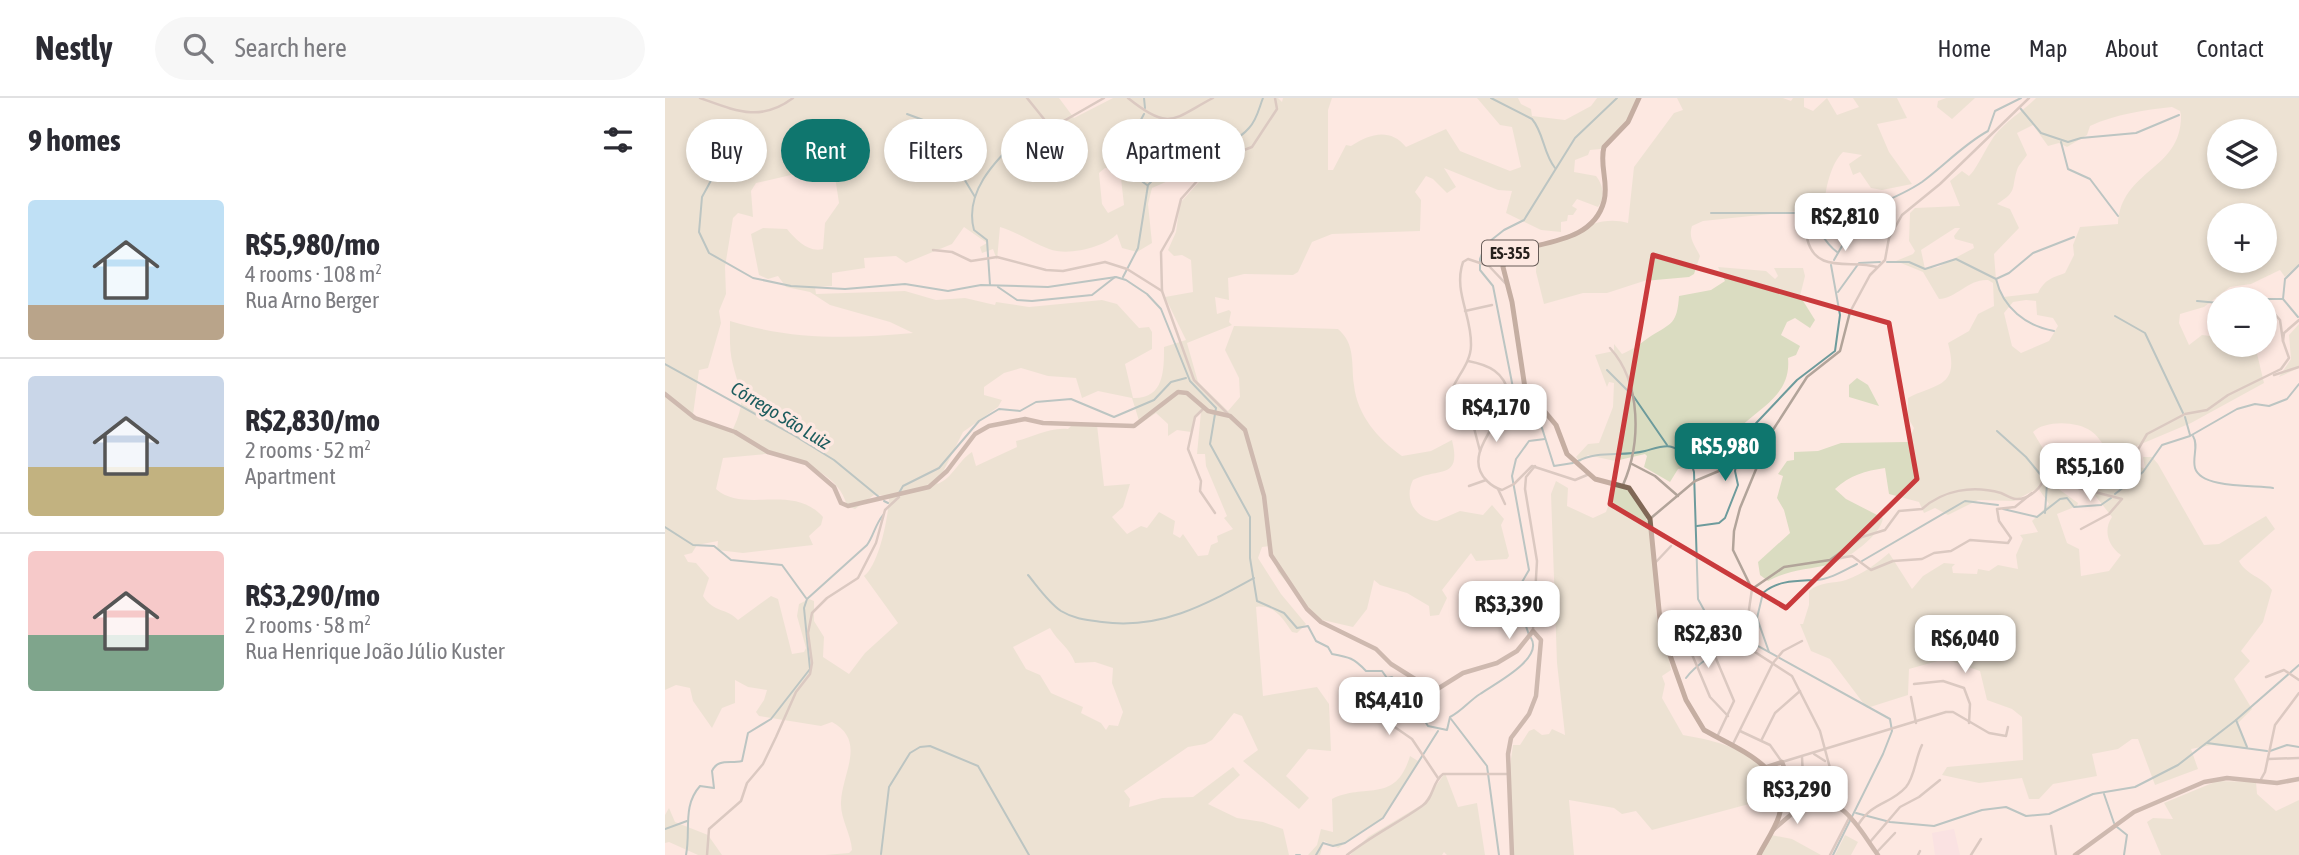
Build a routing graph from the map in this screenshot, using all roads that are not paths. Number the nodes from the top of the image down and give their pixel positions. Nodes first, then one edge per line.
1 (700, 98) edge
2 (793, 98) edge
3 (1027, 98) edge
4 (1104, 98) edge
5 (1128, 98) edge
6 (1213, 98) edge
7 (1275, 98) edge
8 (1639, 98) edge
9 (2029, 98) edge
10 (1807, 238) dead end
11 (933, 250) dead end
12 (1877, 267) junction
13 (1507, 285) junction
14 (1162, 291) junction
15 (1492, 305) dead end
16 (1465, 311) junction
17 (2277, 317) edge
18 (2299, 320) edge
19 (2283, 341) junction
20 (1610, 348) dead end
21 (1468, 361) junction
22 (2299, 367) edge
23 (2271, 376) junction
24 (665, 394) edge
25 (1203, 408) junction
26 (1230, 416) junction
27 (1480, 451) junction
28 (1730, 459) dead end
29 (1631, 464) junction
30 (1535, 466) junction
31 (1588, 474) junction
32 (1486, 480) junction
33 (2052, 481) junction
34 (1623, 485) junction
35 (1469, 486) dead end
36 (1498, 489) junction
37 (2032, 493) junction
38 (1678, 496) junction
39 (898, 497) junction
40 (1505, 503) dead end
41 (1215, 513) dead end
42 (1650, 519) junction
43 (2081, 529) dead end
44 (1671, 546) dead end
45 (1832, 559) junction
46 (1655, 563) junction
47 (1752, 589) junction
48 (1748, 623) junction
49 (1721, 630) junction
50 (1533, 631) junction
51 (1706, 635) junction
52 (1802, 641) dead end
53 (1688, 645) junction
54 (1756, 651) junction
55 (1669, 653) junction
56 (1774, 662) junction
57 (2266, 677) dead end
58 (2299, 680) edge
59 (1914, 684) dead end
60 (1352, 686) dead end
61 (1800, 691) junction
62 (2299, 693) edge
63 (1910, 697) dead end
64 (1728, 716) junction
65 (1916, 723) junction
66 (1969, 723) junction
67 (2008, 727) dead end
68 (1740, 731) junction
69 (1717, 738) junction
70 (1762, 739) junction
71 (1922, 745) dead end
72 (1732, 746) junction
73 (1823, 751) junction
74 (1814, 754) junction
75 (1802, 757) junction
76 (2299, 758) edge
77 (2268, 759) junction
78 (1782, 762) junction
79 (1826, 762) junction
80 (1767, 767) junction
81 (1508, 774) junction
82 (1438, 778) junction
83 (2299, 779) edge
84 (1789, 780) junction
85 (1940, 780) dead end
86 (2260, 781) junction
87 (1808, 800) junction
88 (1840, 805) junction
89 (1849, 818) junction
90 (1855, 826) junction
91 (2051, 826) dead end
92 (1771, 831) junction
93 (1895, 833) dead end
94 (1980, 839) dead end
95 (1869, 843) junction
96 (1877, 854) edge
97 (707, 855) edge
98 (1347, 855) edge
99 (1512, 855) edge
100 (1759, 855) edge
101 (1830, 855) edge
102 (1971, 855) edge
103 (2056, 855) edge
104 (2075, 855) edge

1 - 2 street
3 - 4 street
5 - 6 street
7 - 14 street
8 - 13 main road, ES-355
9 - 12 street
10 - 12 street
11 - 14 street
12 - 47 street
13 - 16 street
13 - 31 main road, ES-355
14 - 26 street
15 - 16 street
16 - 21 street
17 - 19 street
18 - 19 street
19 - 23 street
20 - 29 street
21 - 27 street
21 - 27 street
22 - 23 street
23 - 33 street
24 - 39 street
25 - 26 street
25 - 39 street
25 - 41 street
26 - 50 street
27 - 32 street
28 - 38 street
29 - 34 street
29 - 38 street
30 - 31 street
30 - 36 street
30 - 50 street
31 - 34 main road, ES-355
32 - 35 street
32 - 36 street
33 - 37 street
33 - 43 street
34 - 42 main road
36 - 40 street
37 - 45 street
37 - 45 street
38 - 42 street
39 - 97 street
42 - 46 main road
44 - 46 street
45 - 47 street
46 - 55 main road
47 - 48 street
48 - 49 street
48 - 54 street
49 - 51 street
49 - 54 street
50 - 81 street
51 - 53 street
51 - 64 street
52 - 56 street
53 - 55 street
53 - 64 street
54 - 56 street
55 - 69 main road
56 - 61 street
56 - 68 street
57 - 58 street
59 - 66 street
60 - 82 street
61 - 70 street
61 - 73 street
62 - 77 street
63 - 65 street
64 - 69 street
65 - 66 street
65 - 73 street
66 - 67 street
68 - 70 street
68 - 72 street
69 - 72 main road
70 - 78 street
71 - 90 street
72 - 80 main road
73 - 74 street
73 - 79 street
74 - 75 street
74 - 79 street
75 - 78 street
75 - 84 street
76 - 77 street
77 - 86 street
78 - 80 street
78 - 84 street
79 - 88 street
80 - 92 main road
81 - 82 street
81 - 99 street
82 - 98 street
83 - 86 street
84 - 87 street
85 - 95 street
86 - 104 street
87 - 88 street
87 - 92 street
88 - 89 street
89 - 90 street
89 - 101 street
90 - 95 street
91 - 103 street
92 - 100 main road
93 - 96 street
94 - 102 street
95 - 96 street

